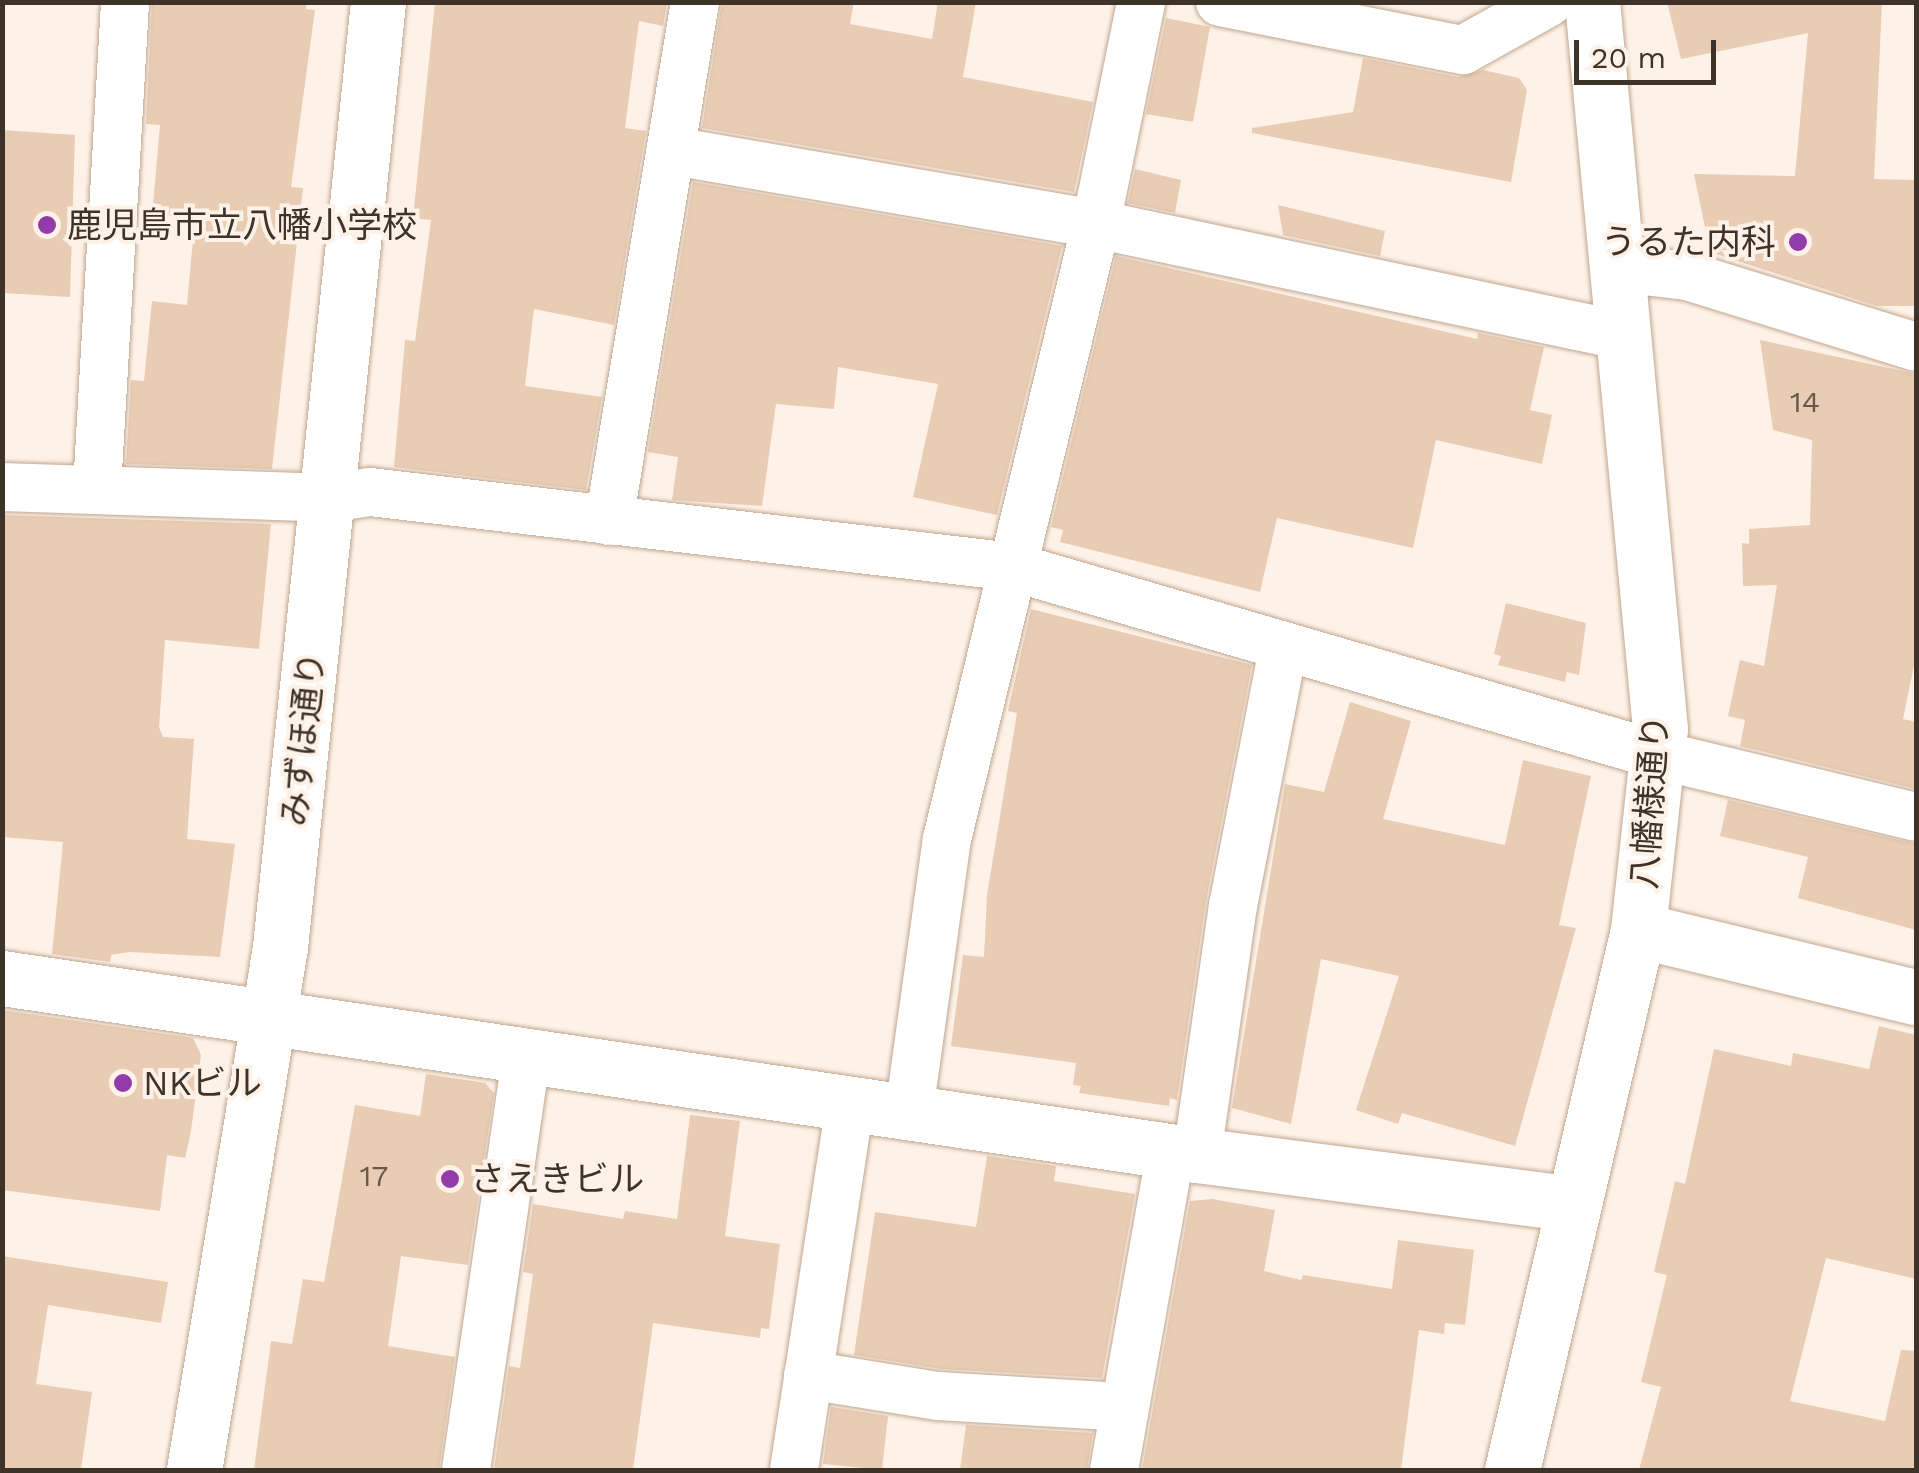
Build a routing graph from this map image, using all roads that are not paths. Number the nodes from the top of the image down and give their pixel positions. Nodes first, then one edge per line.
1 (125, 2) edge
2 (378, 2) edge
3 (695, 2) edge
4 (1141, 2) edge
5 (1220, 2) edge
6 (1550, 2) edge
7 (1592, 2) edge
8 (673, 151) junction
9 (1096, 224) junction
10 (1618, 268) junction
11 (1624, 336) junction
12 (1916, 347) edge
13 (2, 487) edge
14 (97, 489) junction
15 (330, 498) junction
16 (610, 521) junction
17 (1014, 567) junction
18 (1283, 648) junction
19 (1658, 754) junction
20 (1916, 818) edge
21 (1638, 930) junction
22 (2, 978) edge
23 (1916, 998) edge
24 (270, 1015) junction
25 (527, 1054) junction
26 (850, 1103) junction
27 (910, 1112) junction
28 (1184, 1153) junction
29 (1573, 1204) junction
30 (808, 1376) junction
31 (1122, 1407) junction
32 (194, 1470) edge
33 (466, 1470) edge
34 (794, 1470) edge
35 (1114, 1470) edge
36 (1512, 1470) edge

1 - 14 street
2 - 15 street, みずほ通り
3 - 8 street
4 - 9 street
5 - 6 street
7 - 10 street, 八幡様通り
8 - 9 street
8 - 16 street
9 - 11 street
9 - 17 street
10 - 11 street, 八幡様通り
10 - 12 street
11 - 19 street, 八幡様通り
13 - 14 street
14 - 15 street
15 - 16 street
15 - 24 street, みずほ通り
16 - 17 street
17 - 18 street
17 - 27 street
18 - 19 street
18 - 28 street
19 - 20 street
19 - 21 street, 八幡様通り
21 - 23 street
21 - 29 street, 八幡様通り
22 - 24 street
24 - 25 street
24 - 32 street, みずほ通り
25 - 26 street
25 - 33 street
26 - 27 street
26 - 30 street
27 - 28 street
28 - 29 street
28 - 31 street
29 - 36 street, 八幡様通り
30 - 31 street
30 - 34 street
31 - 35 street

